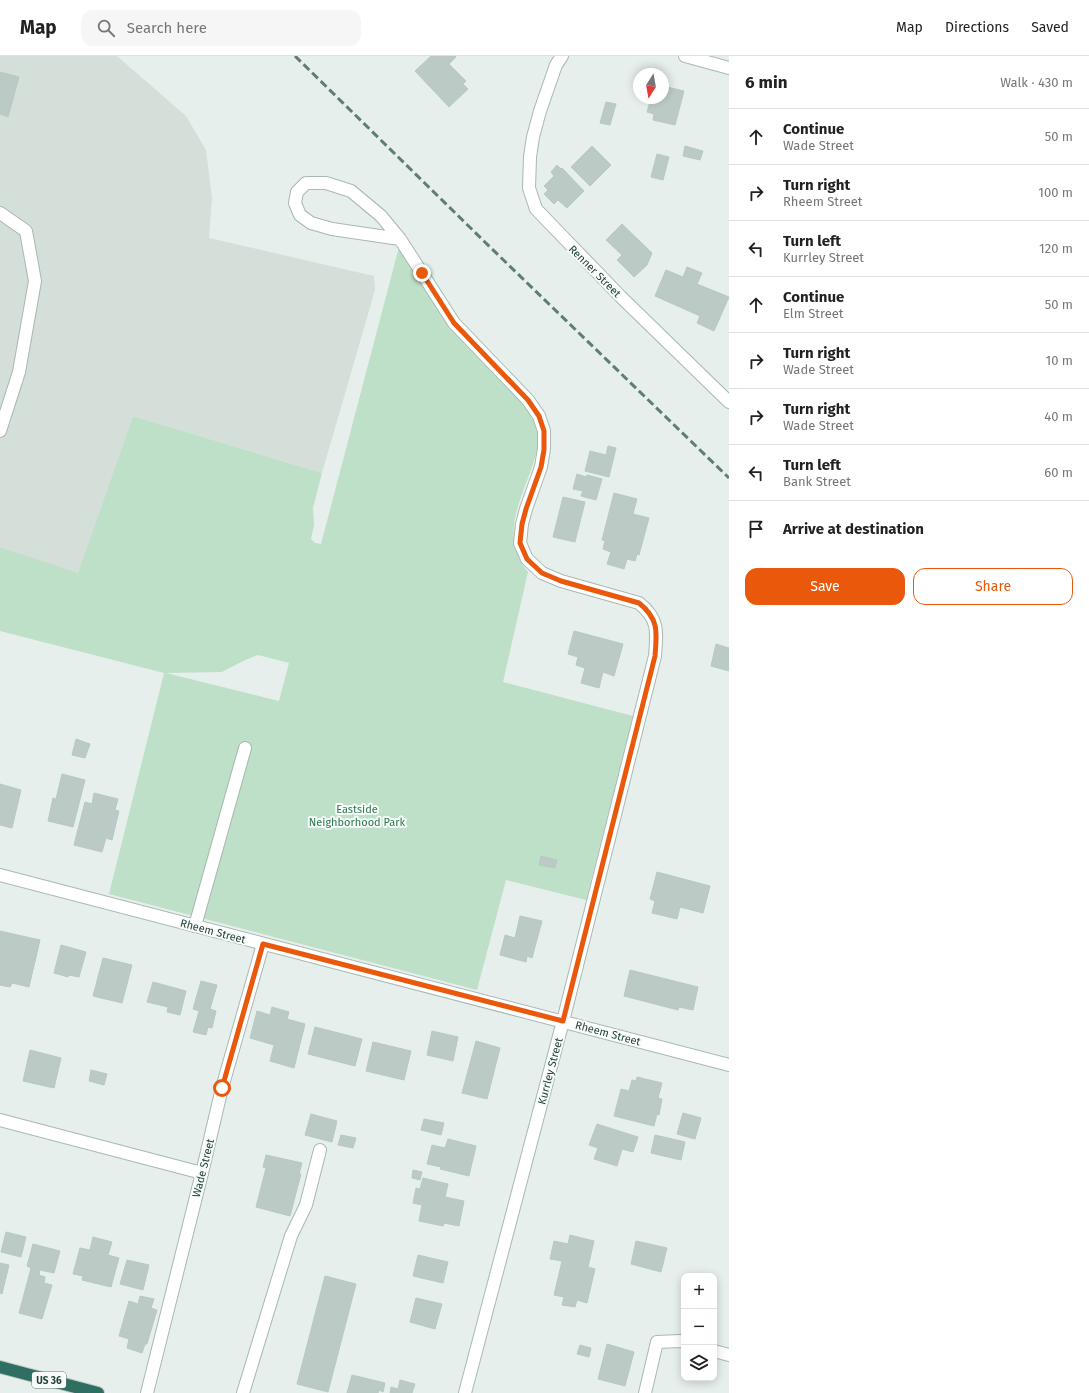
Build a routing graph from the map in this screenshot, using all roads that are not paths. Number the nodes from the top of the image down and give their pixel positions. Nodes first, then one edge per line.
1 (562, 56) edge
2 (685, 56) edge
3 (729, 68) edge
4 (0, 213) edge
5 (400, 239) junction
6 (729, 402) edge
7 (0, 431) edge
8 (245, 748) dead end
9 (0, 875) edge
10 (195, 926) junction
11 (263, 944) junction
12 (563, 1021) junction
13 (729, 1065) edge
14 (0, 1120) edge
15 (320, 1150) dead end
16 (202, 1173) junction
17 (681, 1341) edge
18 (717, 1352) edge
19 (729, 1355) edge
20 (0, 1367) edge
21 (98, 1393) edge
22 (147, 1393) edge
23 (243, 1393) edge
24 (465, 1393) edge
25 (645, 1393) edge

1 - 6 street, Renner Street
2 - 3 street
4 - 7 street
5 - 5 street
5 - 12 street, Kurrley Street
8 - 10 street
9 - 10 street, Rheem Street
10 - 11 street, Rheem Street
11 - 12 street, Rheem Street
11 - 16 street, Wade Street
12 - 13 street, Rheem Street
12 - 24 street, Kurrley Street
14 - 16 street
15 - 23 street
16 - 22 street, Wade Street
17 - 25 street
18 - 19 street
20 - 21 highway, US 36

